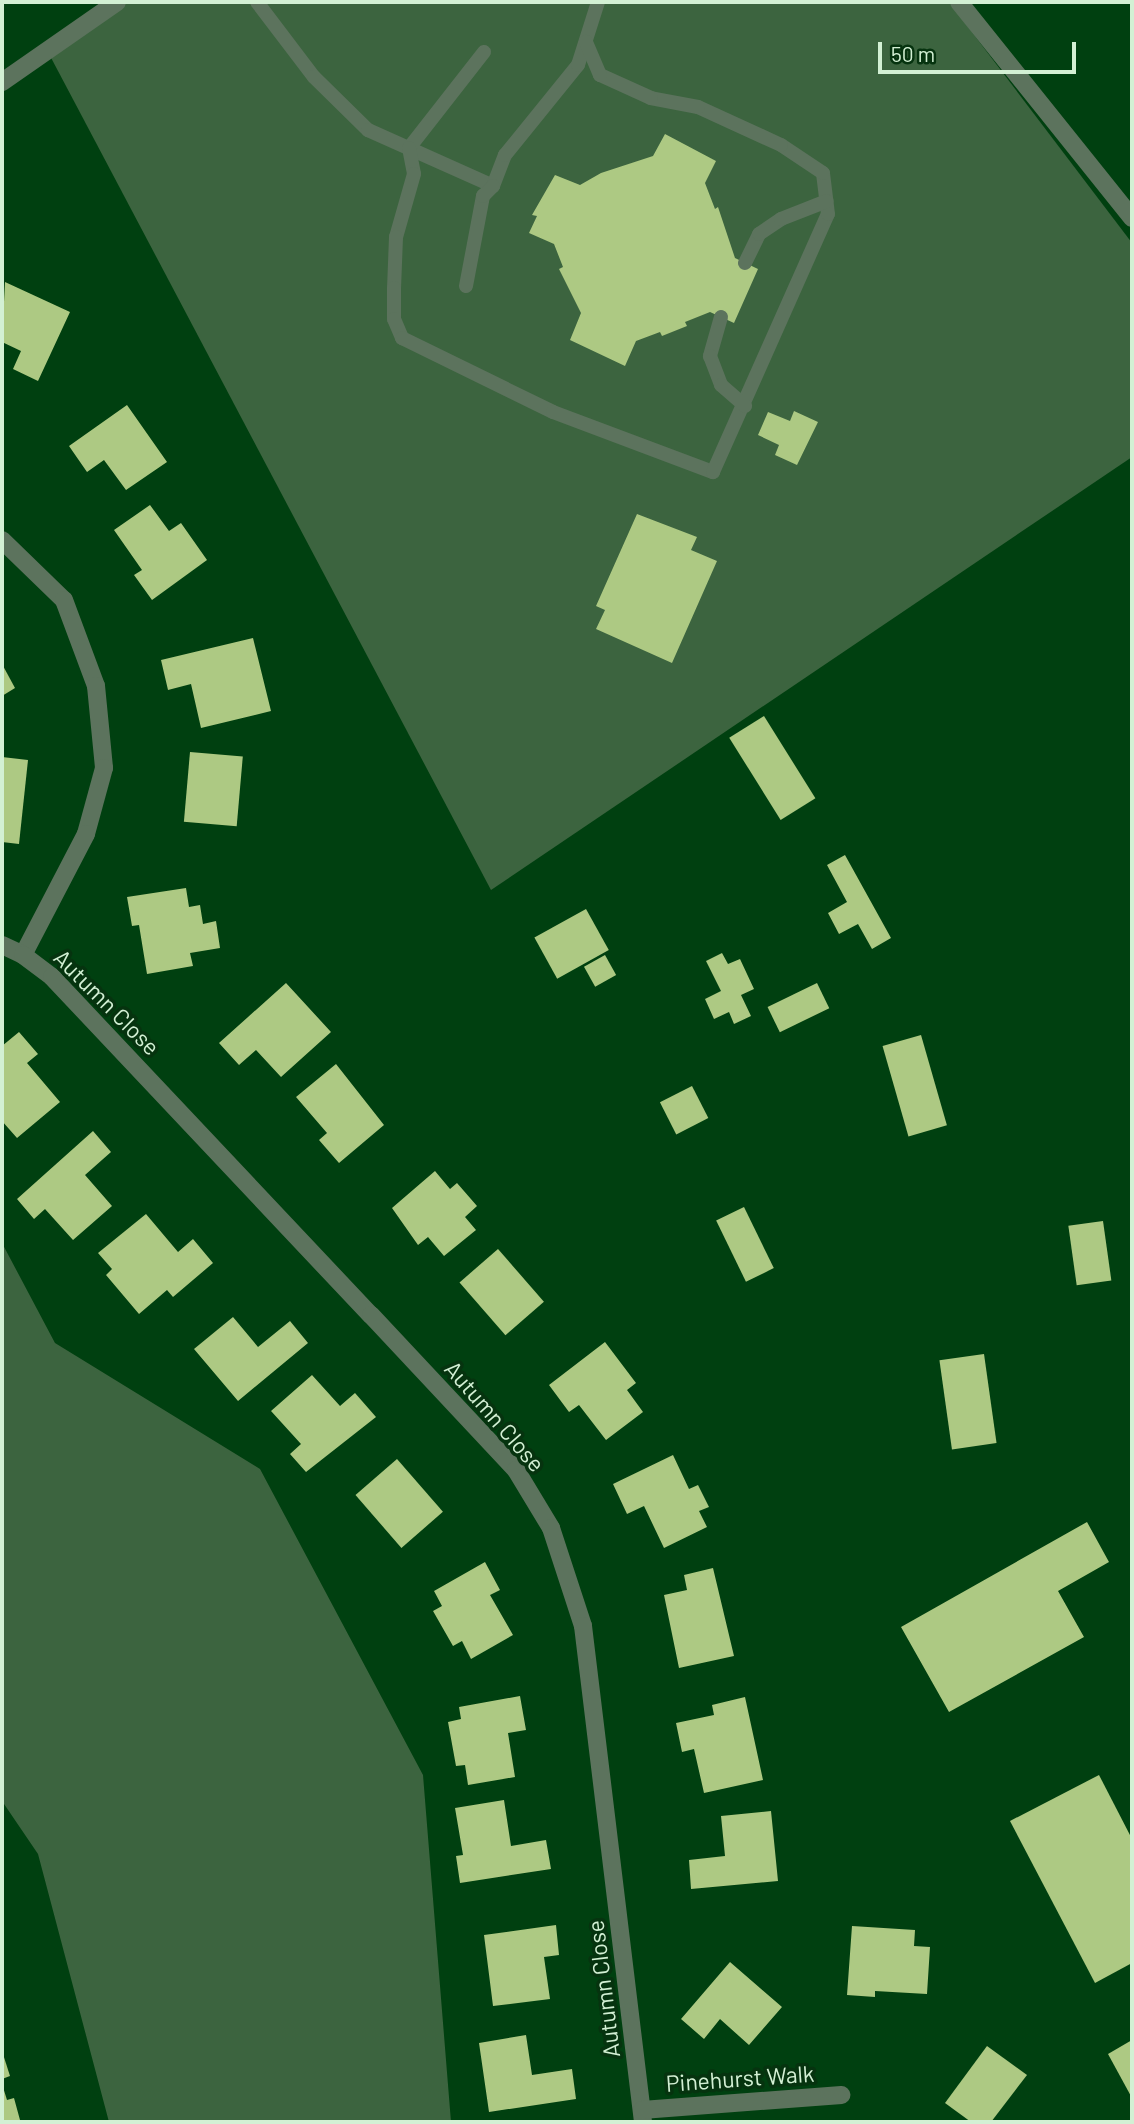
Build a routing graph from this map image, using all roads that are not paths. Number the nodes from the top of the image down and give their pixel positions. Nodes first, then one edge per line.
1 (117, 2) edge
2 (257, 2) edge
3 (598, 2) edge
4 (959, 2) edge
5 (586, 42) junction
6 (484, 52) dead end
7 (2, 82) edge
8 (409, 148) junction
9 (493, 186) junction
10 (827, 201) junction
11 (1132, 218) edge
12 (745, 263) dead end
13 (466, 286) dead end
14 (721, 317) dead end
15 (745, 406) junction
16 (2, 540) edge
17 (2, 945) edge
18 (23, 955) junction
19 (841, 2095) dead end
20 (643, 2116) edge

1 - 7 street
2 - 8 lane
3 - 5 lane
4 - 11 street
5 - 9 lane
5 - 10 lane
6 - 8 lane
8 - 9 lane
8 - 15 lane
9 - 13 lane
10 - 12 lane
10 - 15 lane
14 - 15 lane
16 - 18 street
17 - 18 street, Autumn Close
18 - 20 street, Autumn Close
19 - 20 street, Pinehurst Walk

